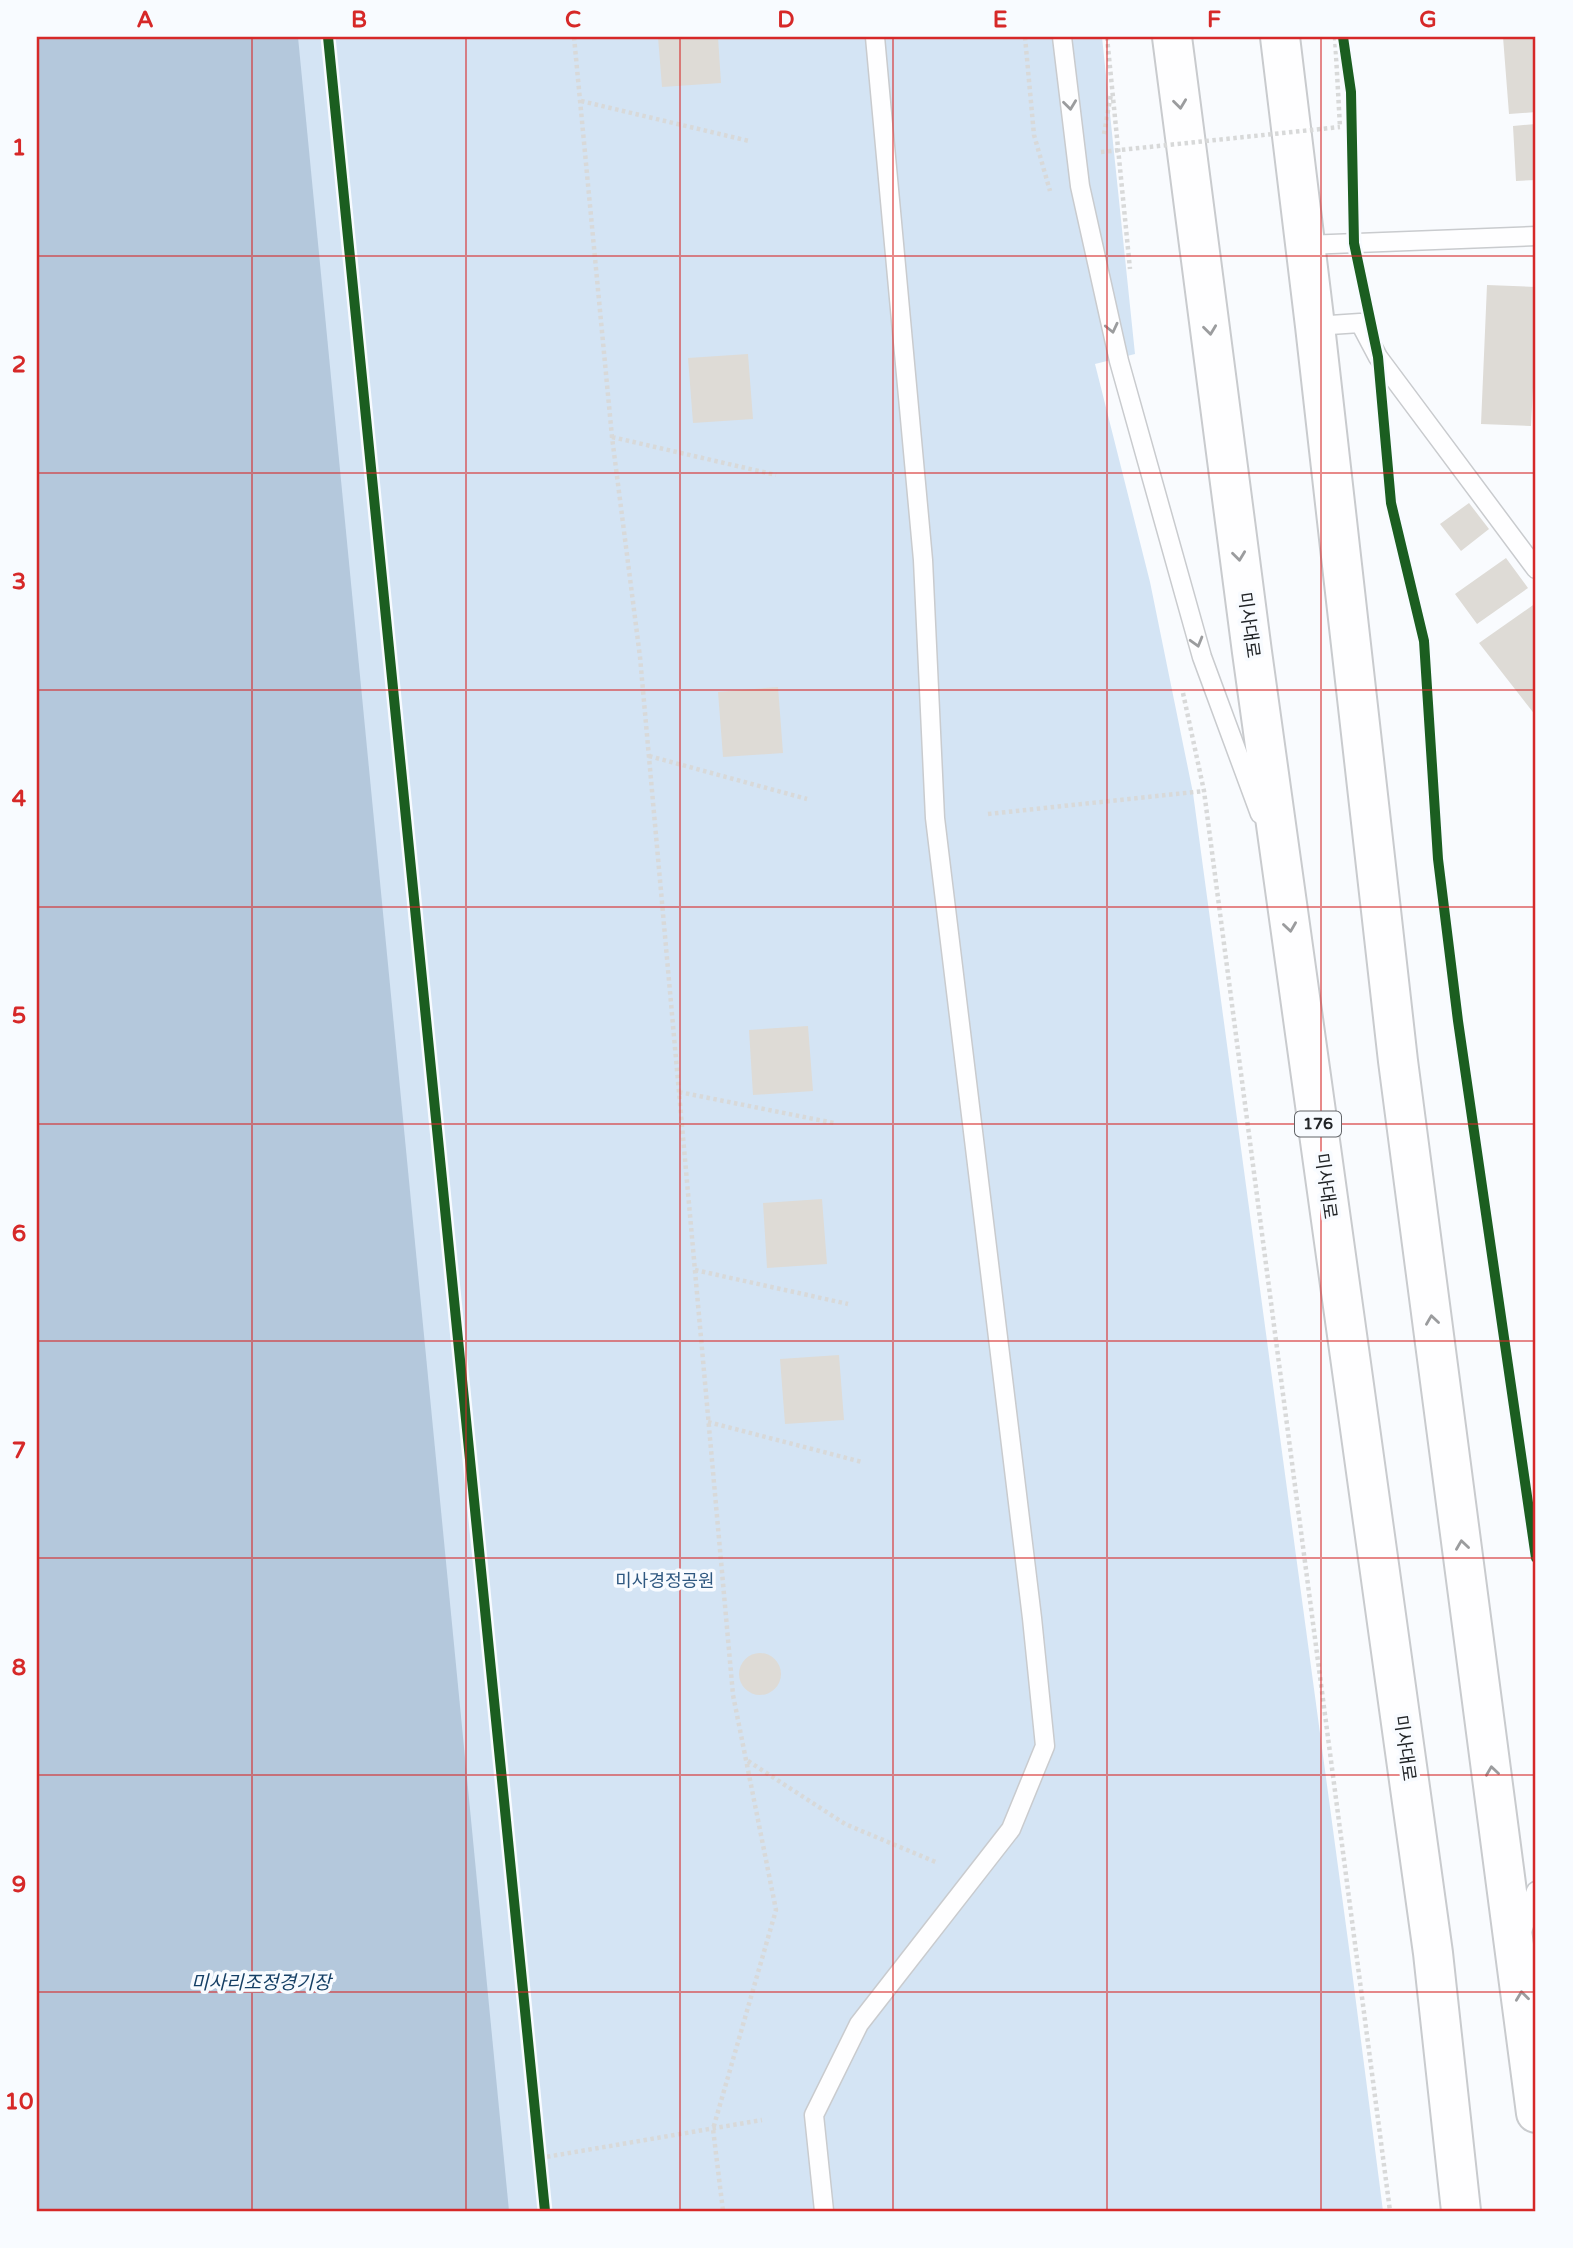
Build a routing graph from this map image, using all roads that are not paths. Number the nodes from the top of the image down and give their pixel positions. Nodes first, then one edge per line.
1 (874, 37) edge
2 (1062, 37) edge
3 (1172, 37) edge
4 (1280, 37) edge
5 (1536, 236) edge
6 (1305, 245) junction
7 (1315, 326) junction
8 (1536, 569) edge
9 (1283, 877) junction
10 (1536, 1891) edge
11 (1516, 1946) junction
12 (1536, 2113) edge
13 (824, 2211) edge
14 (1461, 2211) edge

1 - 13 lane
2 -> 9 lane
3 -> 9 main road, 미사대로 / 176
4 - 6 main road
5 - 6 lane
6 - 7 main road
7 - 8 lane
11 -> 7 main road
9 -> 14 main road, 미사대로 / 176
10 - 11 lane
12 -> 11 main road

